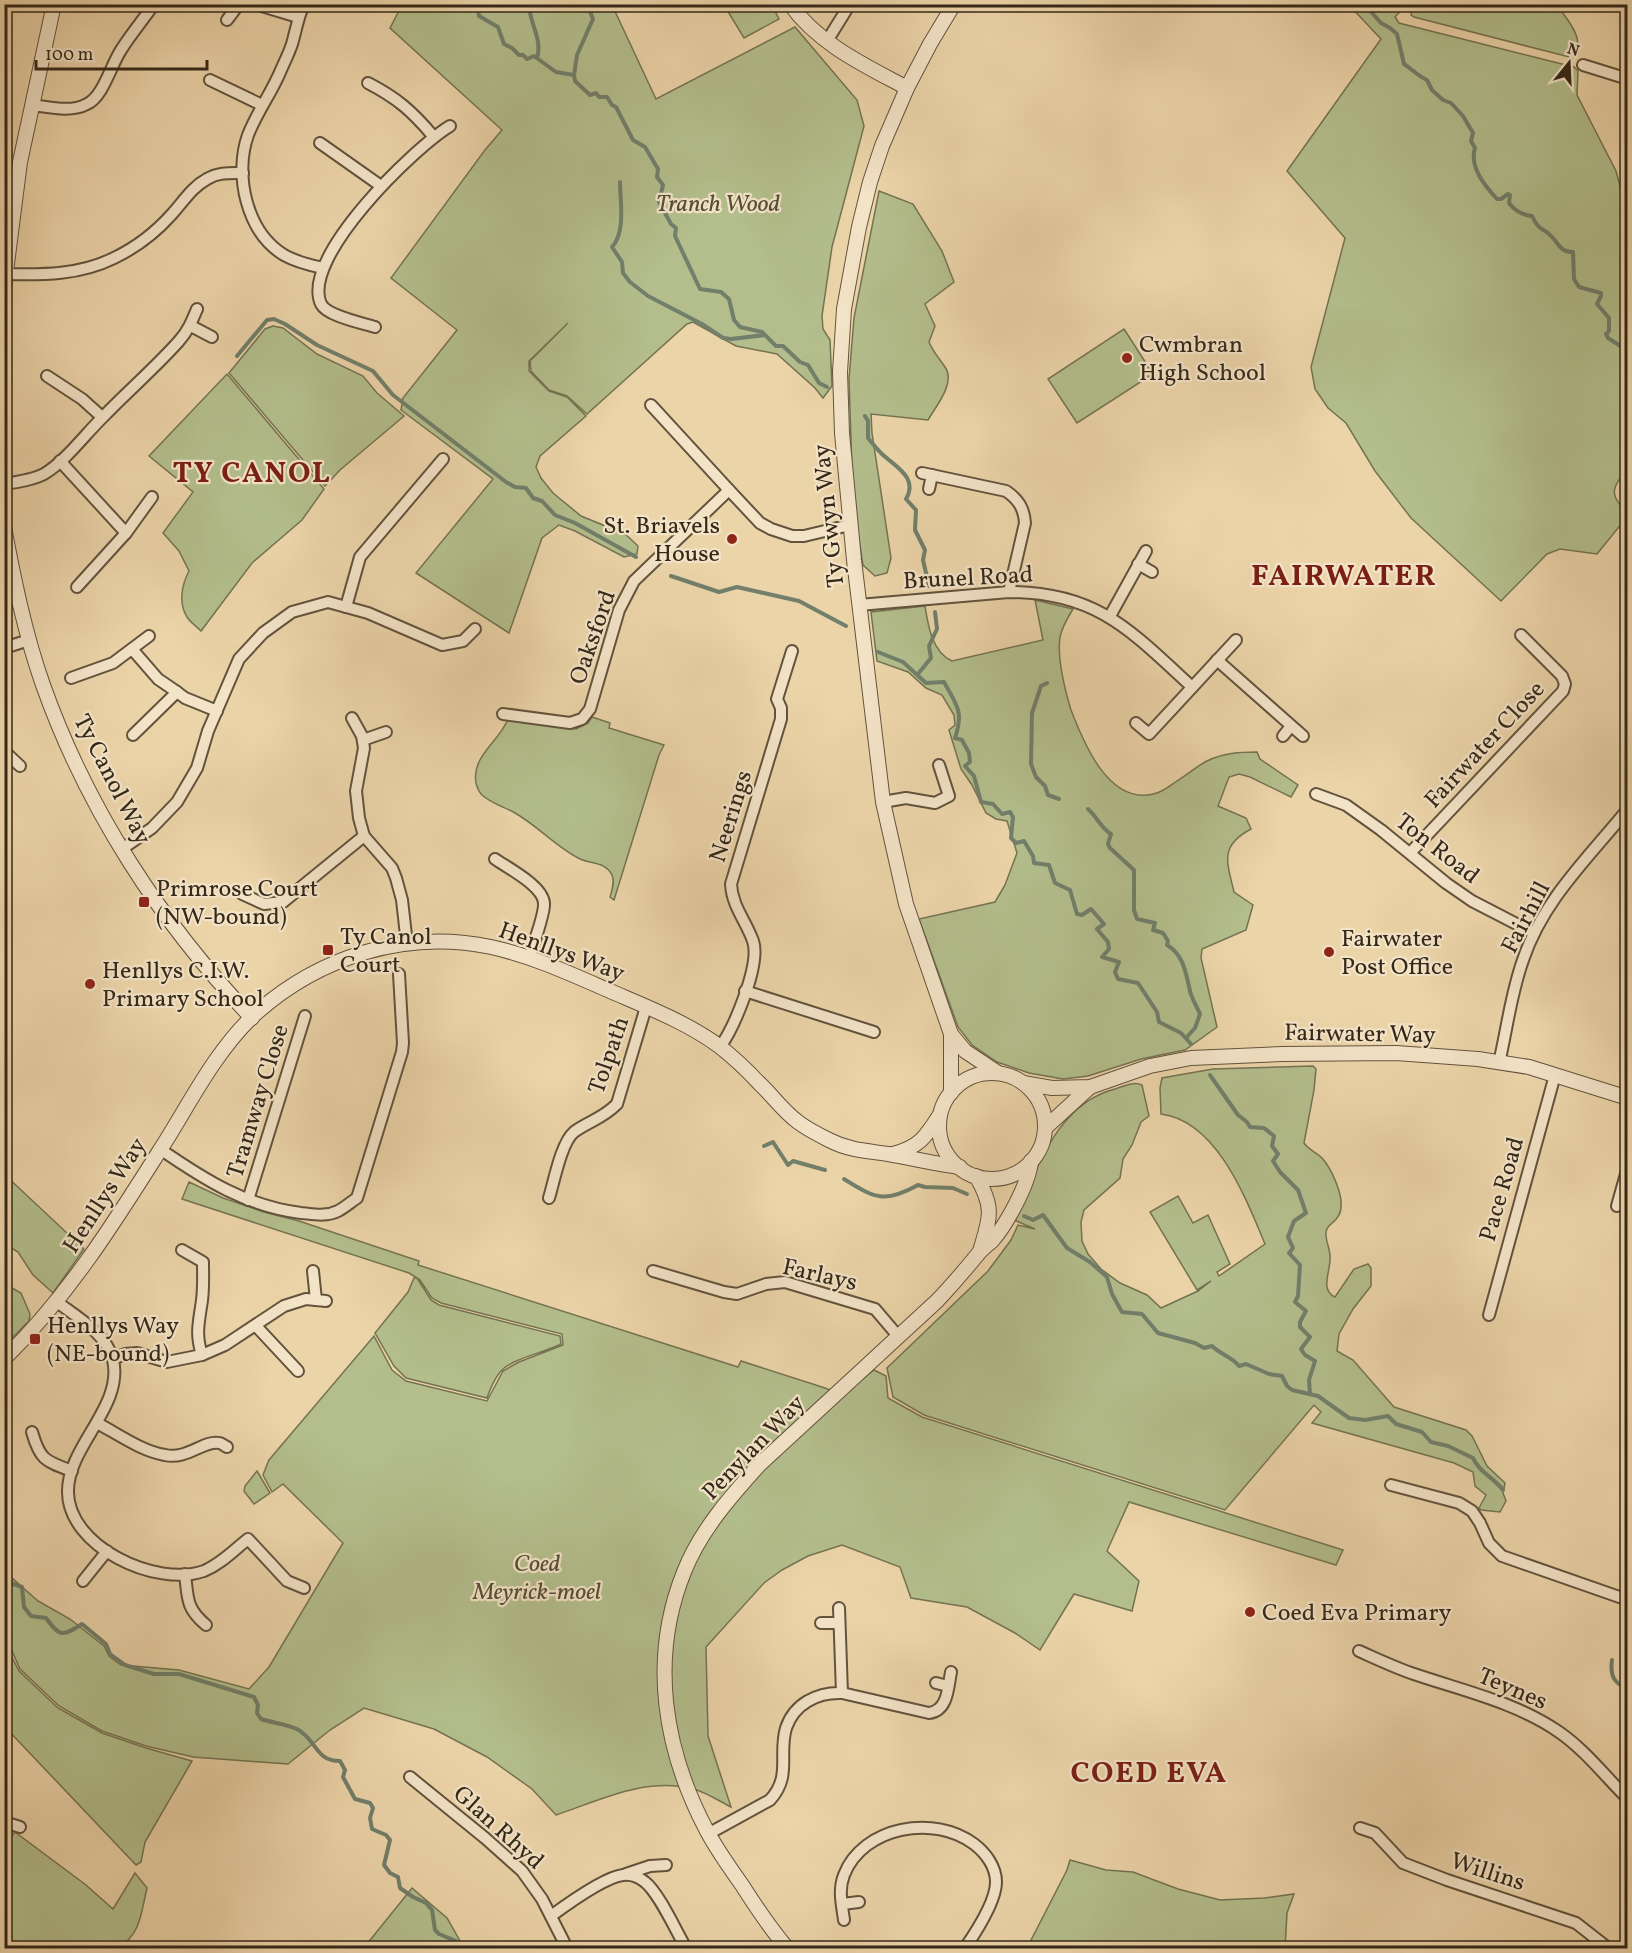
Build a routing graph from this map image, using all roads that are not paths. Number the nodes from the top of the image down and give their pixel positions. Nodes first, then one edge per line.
1 (54, 4) edge
2 (153, 4) edge
3 (239, 4) edge
4 (255, 4) edge
5 (304, 4) edge
6 (790, 4) edge
7 (850, 4) edge
8 (954, 4) edge
9 (298, 17) junction
10 (227, 20) dead end
11 (827, 41) junction
12 (1583, 65) dead end
13 (1628, 79) edge
14 (210, 80) dead end
15 (368, 83) dead end
16 (907, 88) junction
17 (32, 105) junction
18 (262, 105) junction
19 (450, 126) dead end
20 (433, 136) junction
21 (320, 143) dead end
22 (243, 173) junction
23 (381, 186) junction
24 (323, 268) junction
25 (5, 281) edge
26 (197, 309) dead end
27 (190, 326) junction
28 (375, 327) dead end
29 (212, 338) dead end
30 (47, 376) dead end
31 (651, 405) dead end
32 (102, 417) junction
33 (443, 459) dead end
34 (60, 462) junction
35 (4, 484) edge
36 (929, 489) dead end
37 (729, 490) junction
38 (152, 497) dead end
39 (850, 525) junction
40 (4, 527) edge
41 (126, 533) junction
42 (1146, 551) dead end
43 (1138, 564) junction
44 (1152, 572) dead end
45 (77, 587) dead end
46 (1009, 592) junction
47 (859, 605) junction
48 (346, 607) junction
49 (1110, 616) junction
50 (475, 629) dead end
51 (1521, 635) dead end
52 (148, 636) dead end
53 (29, 640) junction
54 (1236, 640) dead end
55 (4, 648) edge
56 (132, 649) junction
57 (792, 651) dead end
58 (1217, 660) junction
59 (71, 678) dead end
60 (1192, 687) junction
61 (177, 692) junction
62 (217, 711) junction
63 (503, 714) dead end
64 (352, 718) dead end
65 (1136, 723) dead end
66 (1291, 726) junction
67 (386, 732) dead end
68 (133, 735) dead end
69 (1282, 736) dead end
70 (1303, 736) dead end
71 (363, 740) junction
72 (4, 751) edge
73 (939, 765) dead end
74 (20, 766) dead end
75 (1316, 794) dead end
76 (883, 802) junction
77 (1628, 809) edge
78 (364, 836) junction
79 (122, 849) junction
80 (1410, 853) junction
81 (495, 860) dead end
82 (242, 894) dead end
83 (1534, 933) junction
84 (407, 944) junction
85 (528, 958) junction
86 (399, 974) dead end
87 (745, 991) junction
88 (646, 1007) junction
89 (305, 1016) dead end
90 (252, 1018) junction
91 (874, 1032) dead end
92 (951, 1034) junction
93 (720, 1047) junction
94 (1499, 1063) junction
95 (1000, 1074) junction
96 (1555, 1075) junction
97 (1023, 1083) junction
98 (1090, 1087) junction
99 (951, 1093) junction
100 (1628, 1098) edge
101 (940, 1114) junction
102 (1045, 1128) junction
103 (160, 1149) junction
104 (891, 1155) junction
105 (1031, 1161) junction
106 (960, 1167) junction
107 (1628, 1167) edge
108 (976, 1176) junction
109 (549, 1198) dead end
110 (248, 1200) junction
111 (1617, 1206) dead end
112 (182, 1250) dead end
113 (980, 1251) junction
114 (313, 1271) dead end
115 (653, 1271) dead end
116 (57, 1302) junction
117 (1489, 1315) dead end
118 (256, 1326) junction
119 (898, 1336) junction
120 (202, 1355) junction
121 (4, 1359) edge
122 (113, 1359) junction
123 (298, 1371) dead end
124 (97, 1423) junction
125 (32, 1431) dead end
126 (227, 1447) dead end
127 (72, 1471) junction
128 (1391, 1485) dead end
129 (107, 1551) junction
130 (185, 1574) junction
131 (83, 1581) dead end
132 (304, 1588) dead end
133 (1628, 1600) edge
134 (839, 1608) dead end
135 (821, 1623) dead end
136 (839, 1623) junction
137 (206, 1625) dead end
138 (1359, 1652) dead end
139 (951, 1672) dead end
140 (936, 1683) dead end
141 (948, 1686) junction
142 (842, 1693) junction
143 (410, 1777) dead end
144 (1628, 1798) edge
145 (4, 1822) edge
146 (20, 1827) dead end
147 (1360, 1828) dead end
148 (708, 1834) junction
149 (666, 1864) dead end
150 (622, 1875) junction
151 (859, 1902) dead end
152 (842, 1904) junction
153 (551, 1916) junction
154 (844, 1920) dead end
155 (567, 1948) edge
156 (686, 1948) edge
157 (787, 1948) edge
158 (965, 1948) edge
159 (1608, 1948) edge

1 - 17 street
2 - 17 street
3 - 10 street
4 - 9 street
5 - 9 street
6 - 11 street
7 - 11 street
8 - 16 street, Ty Gwyn Way
9 - 18 street
11 - 16 street
12 - 13 street
14 - 18 street
15 - 20 street
16 - 39 street, Ty Gwyn Way
17 - 25 street
18 - 22 street
19 - 20 street
20 - 23 street
21 - 23 street
22 - 24 street
22 - 25 street
23 - 24 street
24 - 28 street
26 - 27 street
27 - 29 street
27 - 32 street
30 - 32 street
31 - 37 street
32 - 34 street
33 - 48 street
34 - 35 street
34 - 41 street
36 - 46 street
37 - 39 street
37 - 63 street, Oaksford
38 - 41 street
39 - 47 street, Ty Gwyn Way
40 - 53 street, Ty Canol Way
41 - 45 street
42 - 43 street
43 - 44 street
43 - 49 street
46 - 47 street, Brunel Road
46 - 49 street, Brunel Road
47 - 76 street, Ty Gwyn Way
48 - 50 street
48 - 62 street
49 - 60 street, Brunel Road
51 - 80 street, Fairwater Close
52 - 56 street
53 - 55 street
53 - 79 street, Ty Canol Way
54 - 58 street
56 - 59 street
56 - 61 street
57 - 87 street, Neerings
58 - 60 street
58 - 66 street
60 - 65 street
61 - 62 street
61 - 68 street
62 - 79 street
64 - 71 street
66 - 69 street
66 - 70 street
67 - 71 street
71 - 78 street
72 - 74 street
73 - 76 street
75 - 80 street, Ton Road
76 - 92 street, Ty Gwyn Way
77 - 83 street, Fairhill
78 - 82 street
78 - 84 street
79 - 90 street, Ty Canol Way
80 - 83 street, Ton Road
81 - 85 street
83 - 94 street, Fairhill
84 - 85 street, Henllys Way
84 - 90 street, Henllys Way
85 - 88 street, Henllys Way
86 - 110 street, Tramway Close
87 - 91 street
87 - 93 street, Neerings
88 - 93 street, Henllys Way
88 - 109 street, Tolpath
89 - 110 street, Tramway Close
90 - 103 street, Henllys Way
92 - 95 street, Ty Gwyn Way
92 - 99 street, Ty Gwyn Way
93 - 104 street, Henllys Way
94 - 96 street, Fairwater Way
94 - 98 street, Fairwater Way
95 - 97 street
95 - 99 street
96 - 100 street, Fairwater Way
96 - 117 street, Pace Road
97 - 98 street, Fairwater Way
97 - 102 street
98 - 102 street, Fairwater Way
99 - 101 street
101 - 104 street
101 - 106 street
102 - 105 street
103 - 110 street, Tramway Close
103 - 116 street, Henllys Way
104 - 106 street, Henllys Way
105 - 108 street
105 - 113 street, Penylan Way
106 - 108 street
107 - 111 street
108 - 113 street, Penylan Way
112 - 120 street
113 - 119 street, Penylan Way
114 - 118 street
115 - 119 street, Farlays
116 - 121 street, Henllys Way
116 - 122 street
118 - 120 street
118 - 123 street
119 - 148 street, Penylan Way
120 - 122 street
122 - 124 street
124 - 126 street
124 - 127 street
125 - 127 street
127 - 129 street
128 - 133 street
129 - 130 street
129 - 131 street
130 - 132 street
130 - 137 street
134 - 136 street
135 - 136 street
136 - 142 street
138 - 144 street, Teynes
139 - 141 street
140 - 141 street
141 - 142 street
142 - 148 street
143 - 153 street, Glan Rhyd
145 - 146 street
147 - 159 street, Willins
148 - 157 street, Penylan Way
149 - 150 street
150 - 153 street
150 - 156 street
151 - 152 street
152 - 154 street
152 - 158 street
153 - 155 street, Glan Rhyd

